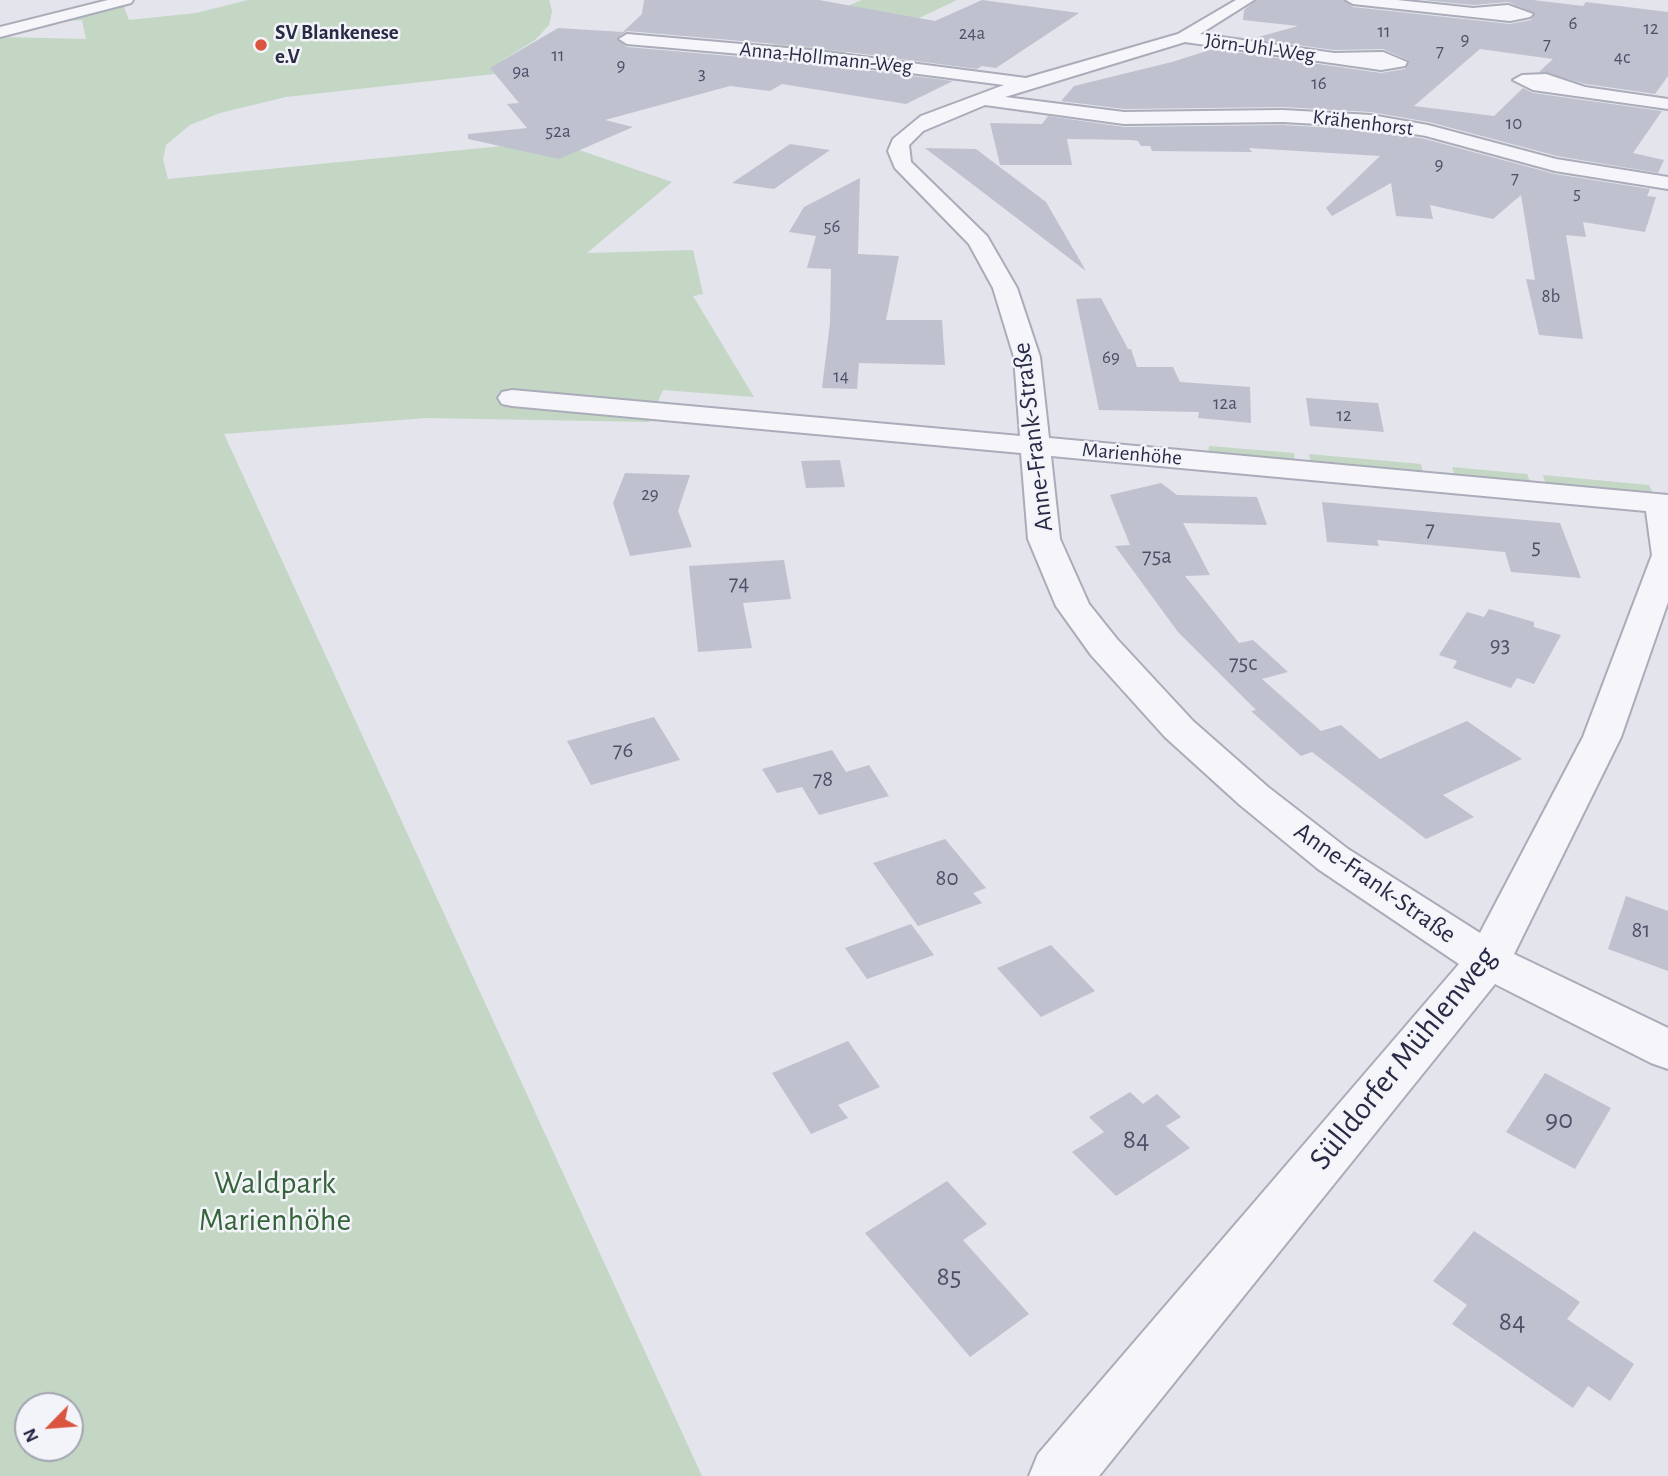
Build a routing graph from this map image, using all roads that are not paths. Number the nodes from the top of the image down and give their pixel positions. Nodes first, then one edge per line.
1 (126, 0) edge
2 (1247, 0) edge
3 (1353, 0) edge
4 (1474, 12) dead end
5 (0, 32) edge
6 (1184, 37) junction
7 (627, 39) dead end
8 (1336, 58) dead end
9 (1026, 83) junction
10 (1578, 90) dead end
11 (981, 102) junction
12 (1668, 104) edge
13 (1053, 108) junction
14 (1668, 183) edge
15 (512, 398) dead end
16 (1035, 445) junction
17 (1664, 504) edge
18 (1488, 961) junction
19 (1668, 1050) edge
20 (1060, 1476) edge

1 - 5 street
2 - 6 street, Anne-Frank-Straße
3 - 4 street
6 - 8 street, Jörn-Uhl-Weg
6 - 9 street, Anne-Frank-Straße
7 - 9 street, Anna-Hollmann-Weg
9 - 11 street, Anne-Frank-Straße
9 - 13 street
10 - 12 street
11 - 13 street, Krähenhorst
11 - 16 street, Anne-Frank-Straße
13 - 14 street, Krähenhorst
15 - 16 street, Marienhöhe
16 - 17 street, Marienhöhe
16 - 18 street, Anne-Frank-Straße
17 - 18 street, Sülldorfer Mühlenweg
18 - 19 street, Anne-Frank-Straße
18 - 20 street, Sülldorfer Mühlenweg

